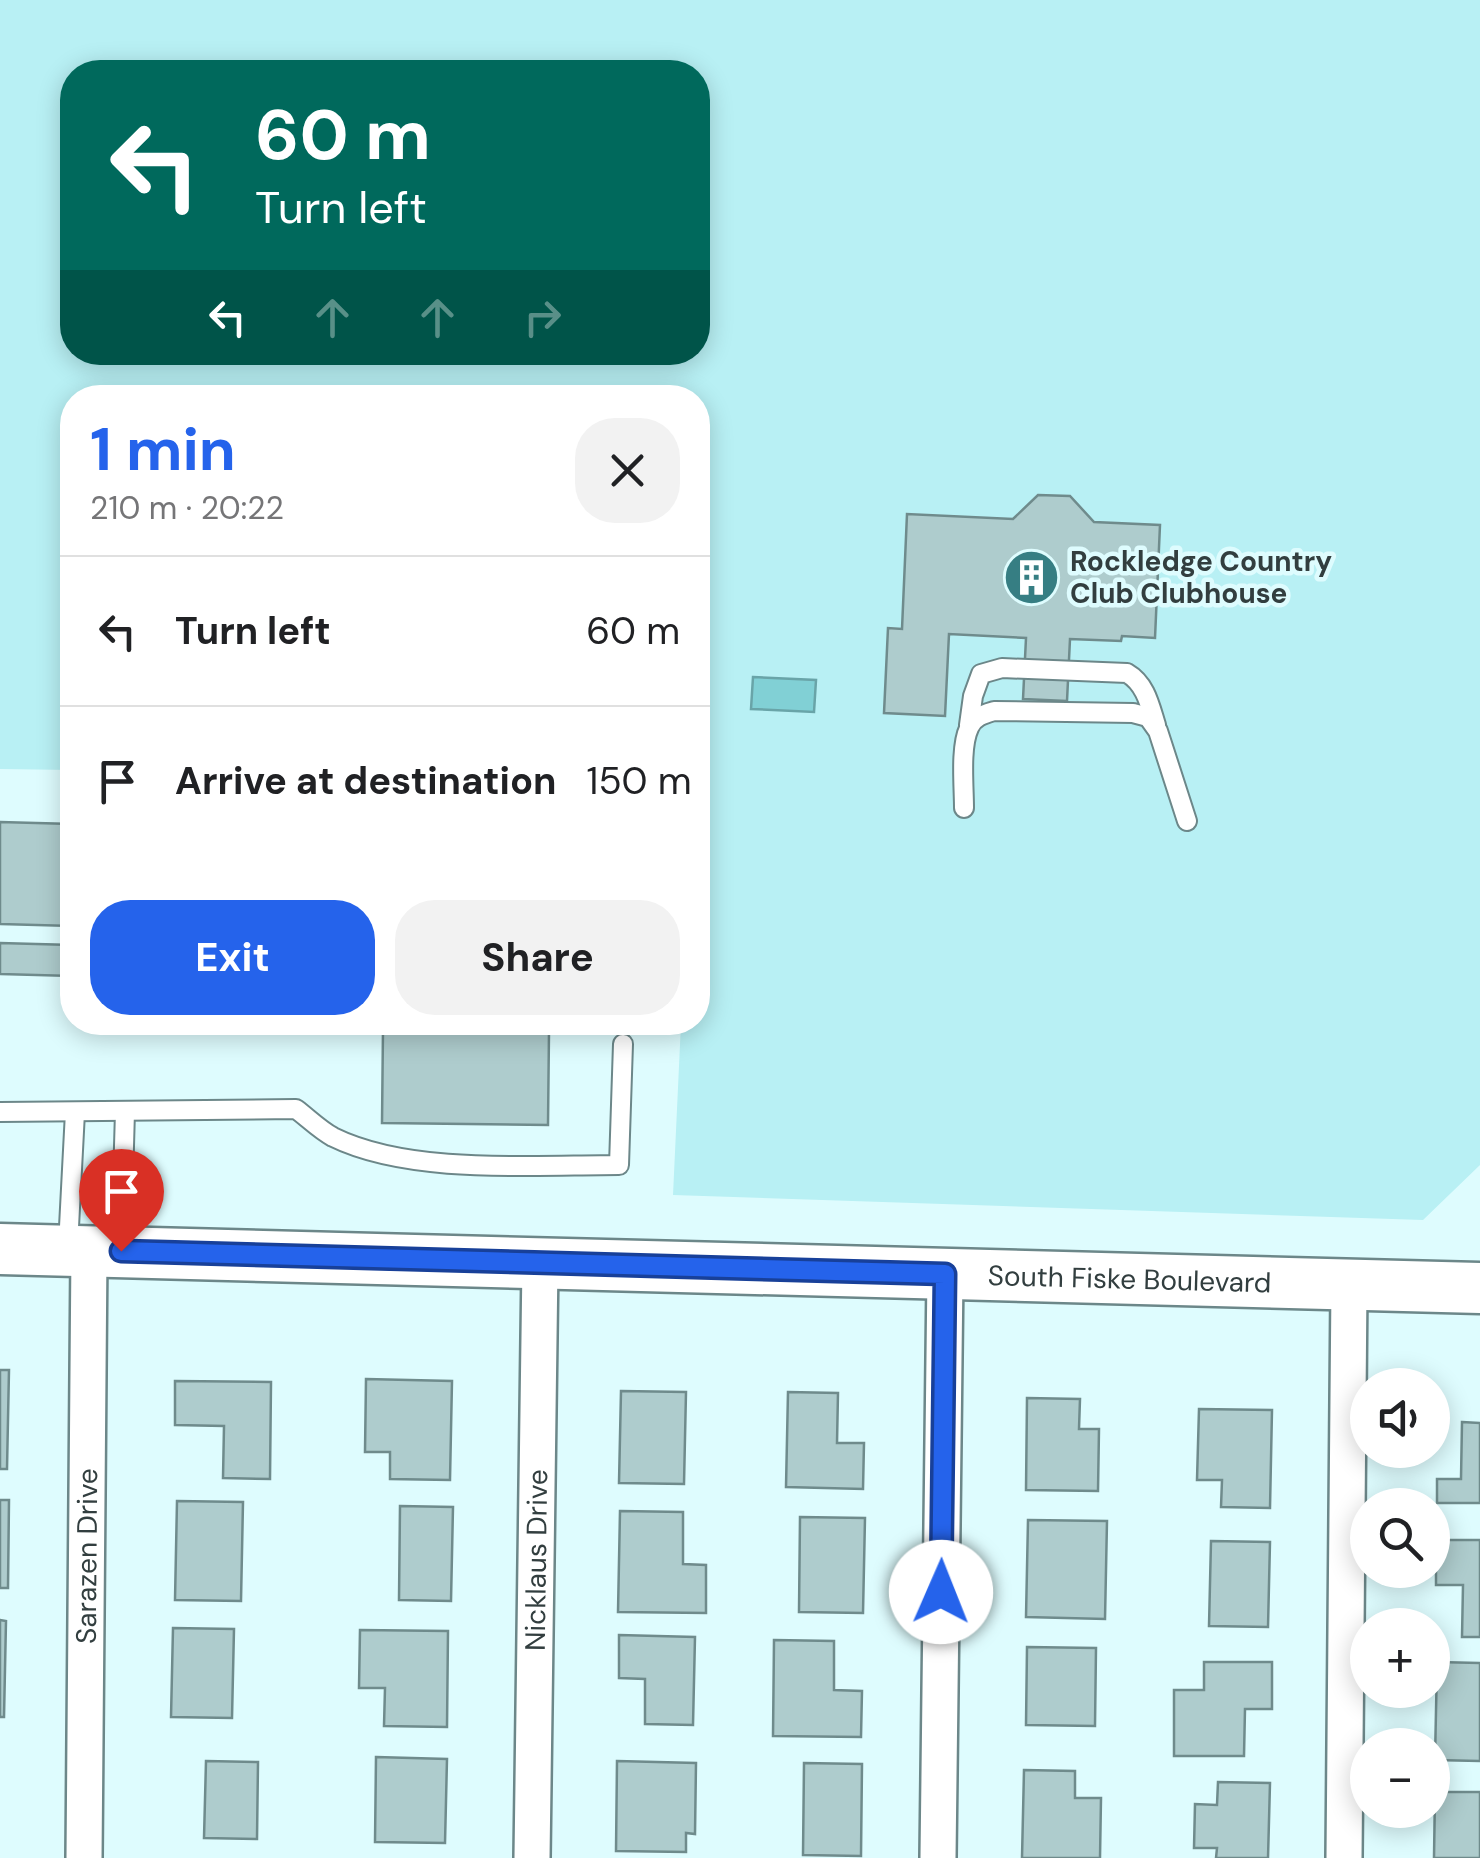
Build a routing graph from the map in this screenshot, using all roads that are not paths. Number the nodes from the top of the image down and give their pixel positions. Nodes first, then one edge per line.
1 (969, 725) junction
2 (1158, 730) junction
3 (964, 808) dead end
4 (1187, 821) dead end
5 (623, 1044) dead end
6 (125, 1111) junction
7 (0, 1112) edge
8 (75, 1112) junction
9 (0, 1248) edge
10 (93, 1251) junction
11 (540, 1263) junction
12 (945, 1274) junction
13 (1349, 1285) junction
14 (1480, 1288) edge
15 (84, 1858) edge
16 (532, 1858) edge
17 (938, 1858) edge
18 (1344, 1858) edge

1 - 2 lane
1 - 2 lane
1 - 3 lane
2 - 4 lane
5 - 6 lane
6 - 8 lane
6 - 10 lane
7 - 8 lane
8 - 10 lane
9 - 10 main road, South Fiske Boulevard
10 - 11 main road, South Fiske Boulevard
10 - 15 street, Sarazen Drive
11 - 12 main road, South Fiske Boulevard
11 - 16 street, Nicklaus Drive
12 - 13 main road, South Fiske Boulevard
12 - 17 street
13 - 14 main road, South Fiske Boulevard
13 - 18 street

